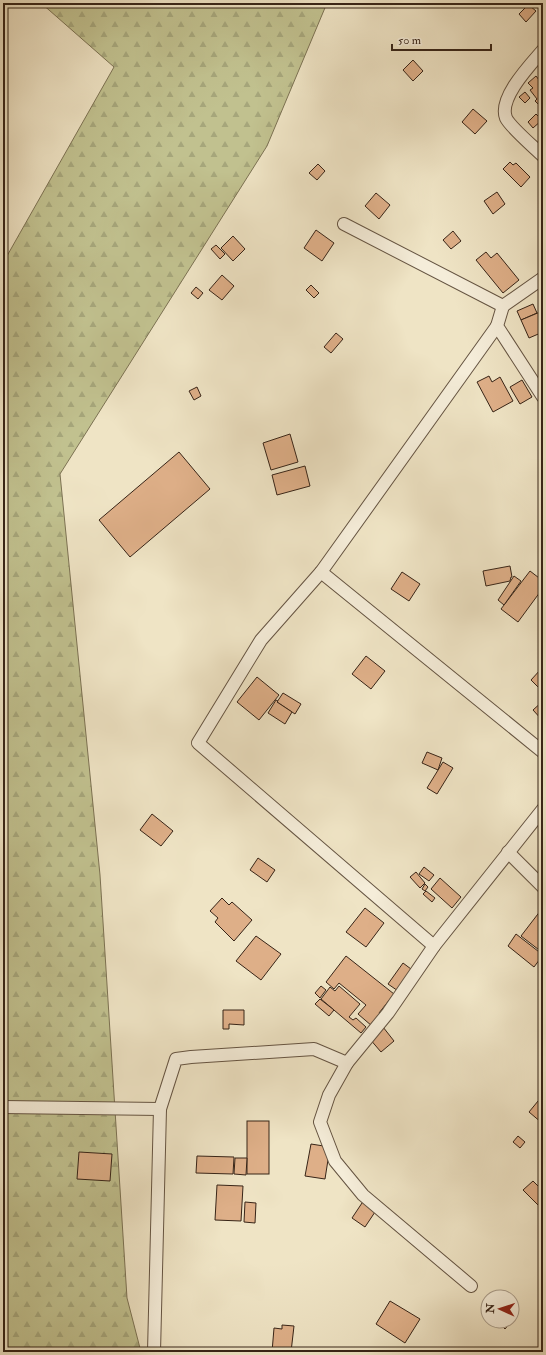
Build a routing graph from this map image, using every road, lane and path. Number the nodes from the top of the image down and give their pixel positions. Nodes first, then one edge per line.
1 (543, 50) edge
2 (543, 156) edge
3 (344, 224) dead end
4 (543, 278) edge
5 (502, 306) junction
6 (497, 326) junction
7 (543, 397) edge
8 (321, 572) junction
9 (543, 752) edge
10 (543, 809) edge
11 (508, 852) junction
12 (543, 887) edge
13 (434, 946) junction
14 (347, 1064) junction
15 (3, 1107) edge
16 (160, 1109) junction
17 (471, 1286) dead end
18 (154, 1352) edge

1 - 2 street
3 - 5 street
4 - 5 street
5 - 6 street
6 - 7 street
6 - 8 street
8 - 9 street
8 - 13 street
10 - 11 street
11 - 12 street
11 - 13 street
13 - 14 street
14 - 16 street
14 - 17 street
15 - 16 street
16 - 18 street

